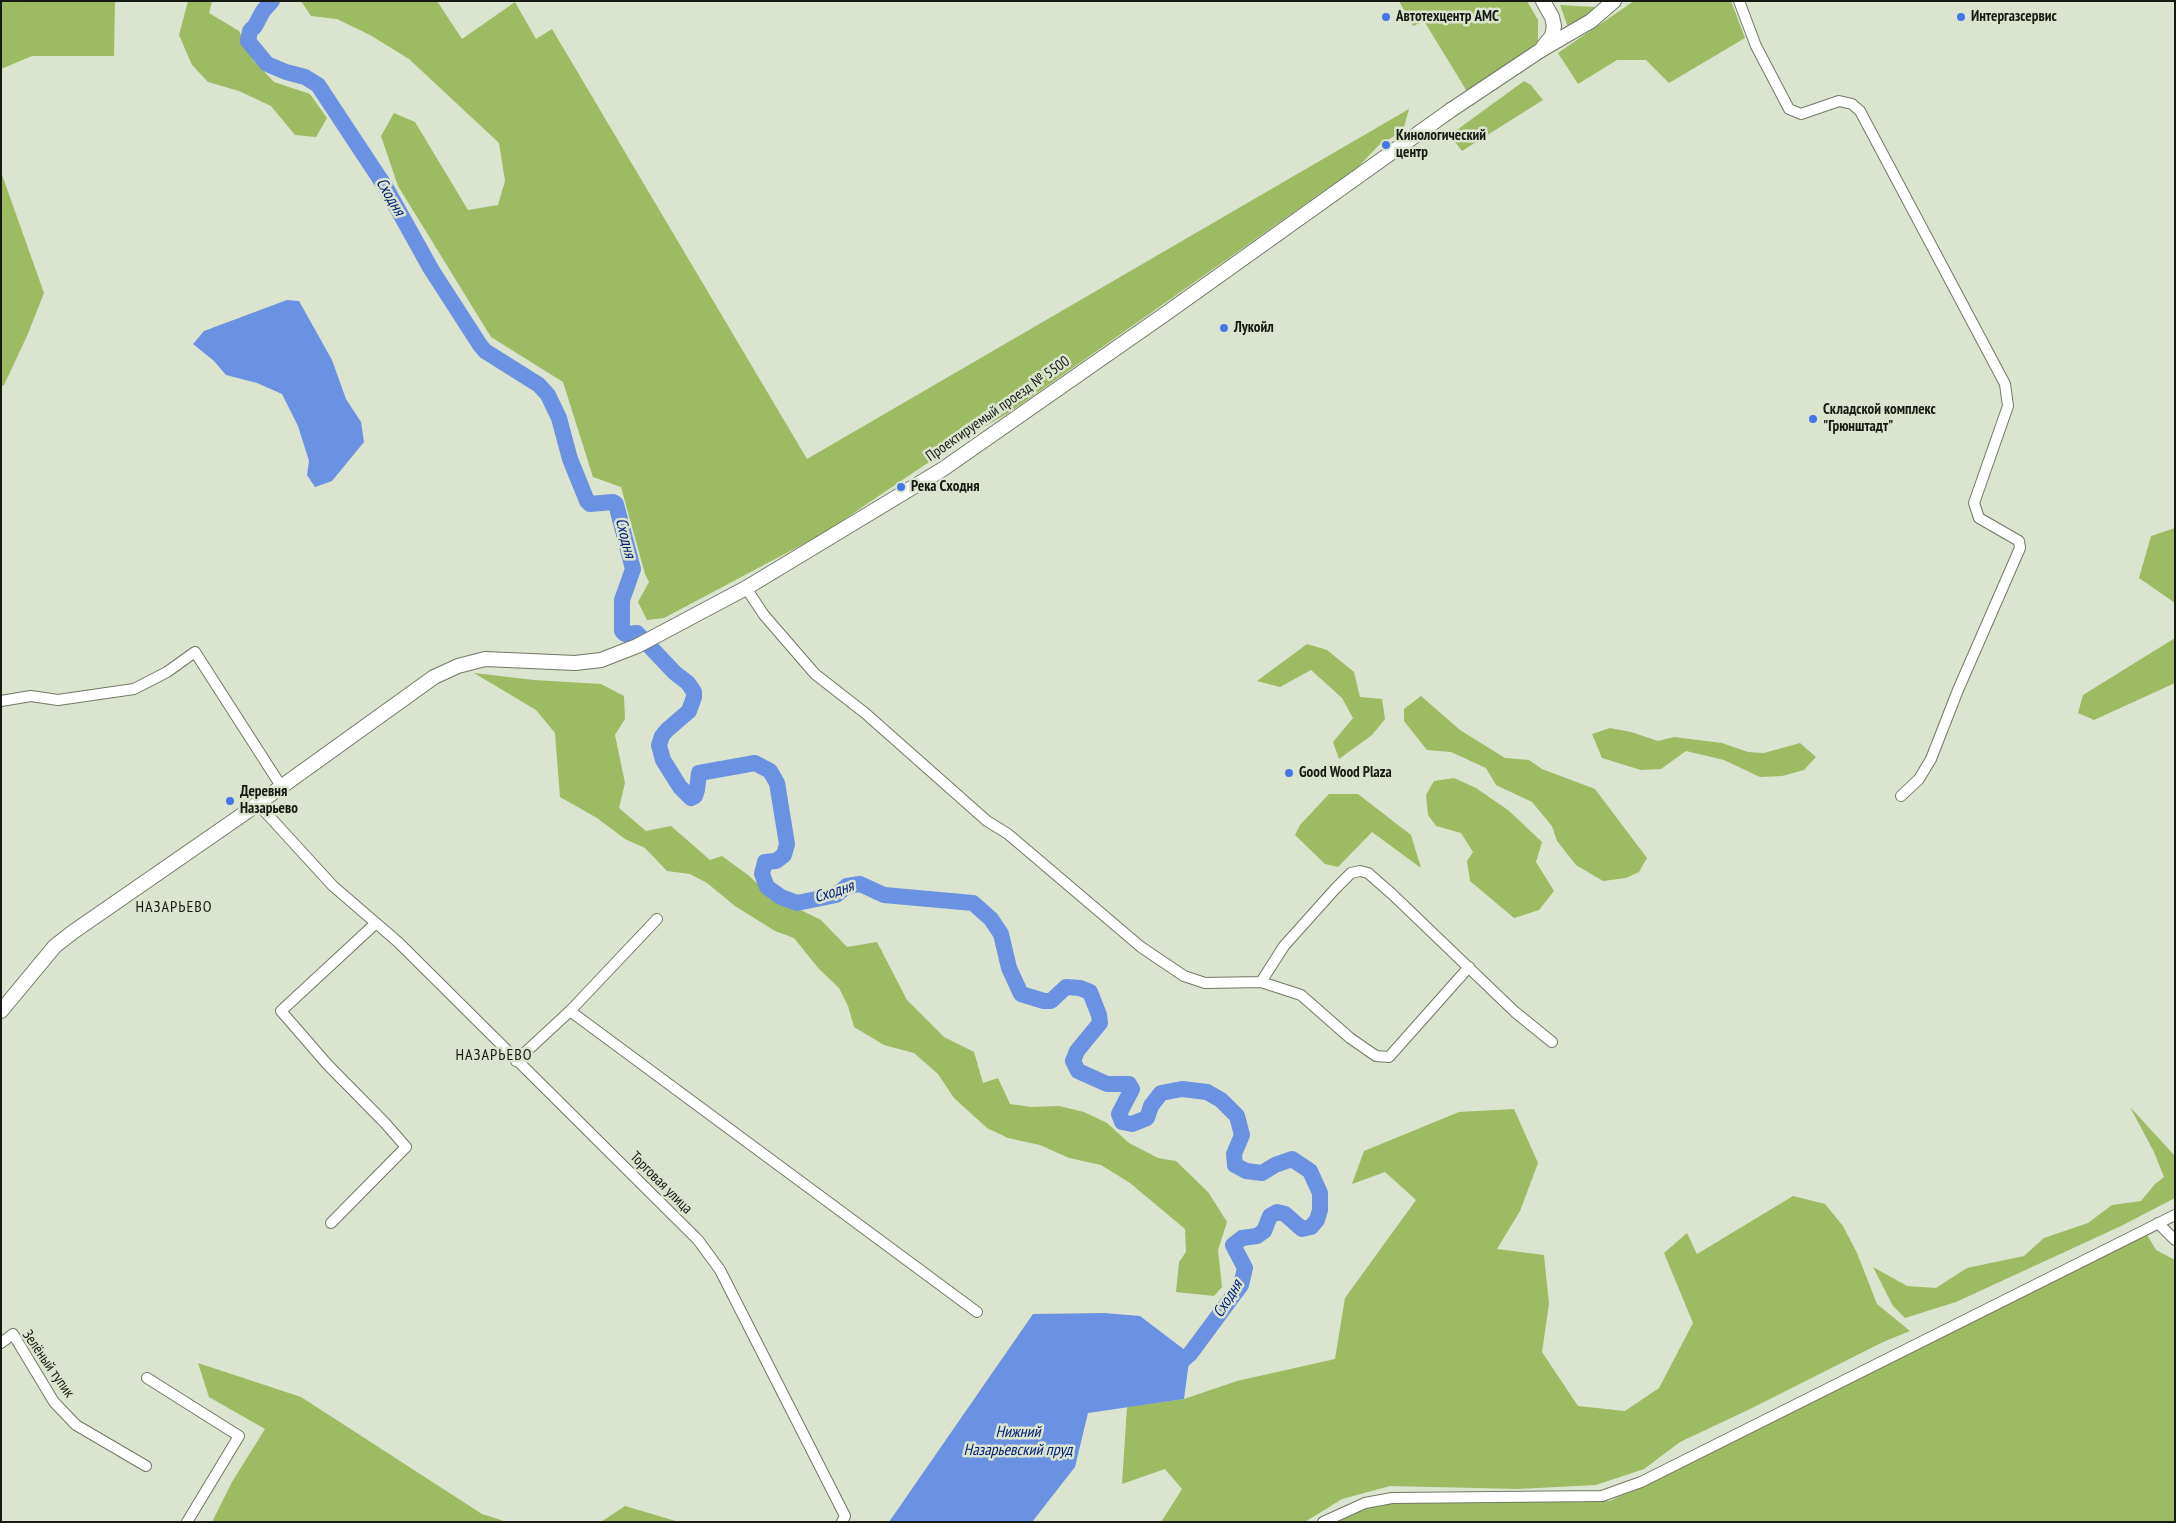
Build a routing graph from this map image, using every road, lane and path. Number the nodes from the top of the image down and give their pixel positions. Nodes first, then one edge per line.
1 (1543, 1) edge
2 (1614, 1) edge
3 (1740, 1) edge
4 (1541, 50) junction
5 (746, 588) junction
6 (1, 702) edge
7 (281, 786) junction
8 (1901, 796) dead end
9 (258, 803) junction
10 (658, 919) dead end
11 (375, 924) junction
12 (1469, 967) junction
13 (1260, 982) junction
14 (1, 1011) edge
15 (570, 1012) junction
16 (1552, 1042) dead end
17 (516, 1061) junction
18 (2175, 1215) edge
19 (331, 1223) dead end
20 (2158, 1223) junction
21 (2175, 1240) edge
22 (977, 1312) dead end
23 (1, 1343) edge
24 (147, 1378) dead end
25 (146, 1466) dead end
26 (187, 1522) edge
27 (842, 1522) edge
28 (1323, 1522) edge

1 - 4 street, Проектируемый проезд № 5500
2 - 4 street, Проектируемый проезд № 5500
3 - 8 street
4 - 5 street, Проектируемый проезд № 5500
5 - 7 street, Проектируемый проезд № 5500
5 - 13 street
6 - 7 street
7 - 9 street, Проектируемый проезд № 5500
9 - 11 street, Торговая улица
9 - 14 street, Проектируемый проезд № 5500
10 - 15 street
11 - 17 street, Торговая улица
11 - 19 street
12 - 13 street
12 - 13 street
12 - 16 street
15 - 17 street
15 - 22 street
17 - 27 street, Торговая улица
18 - 20 street
20 - 21 street
20 - 28 street
23 - 25 street, Зелёный тупик
24 - 26 street

